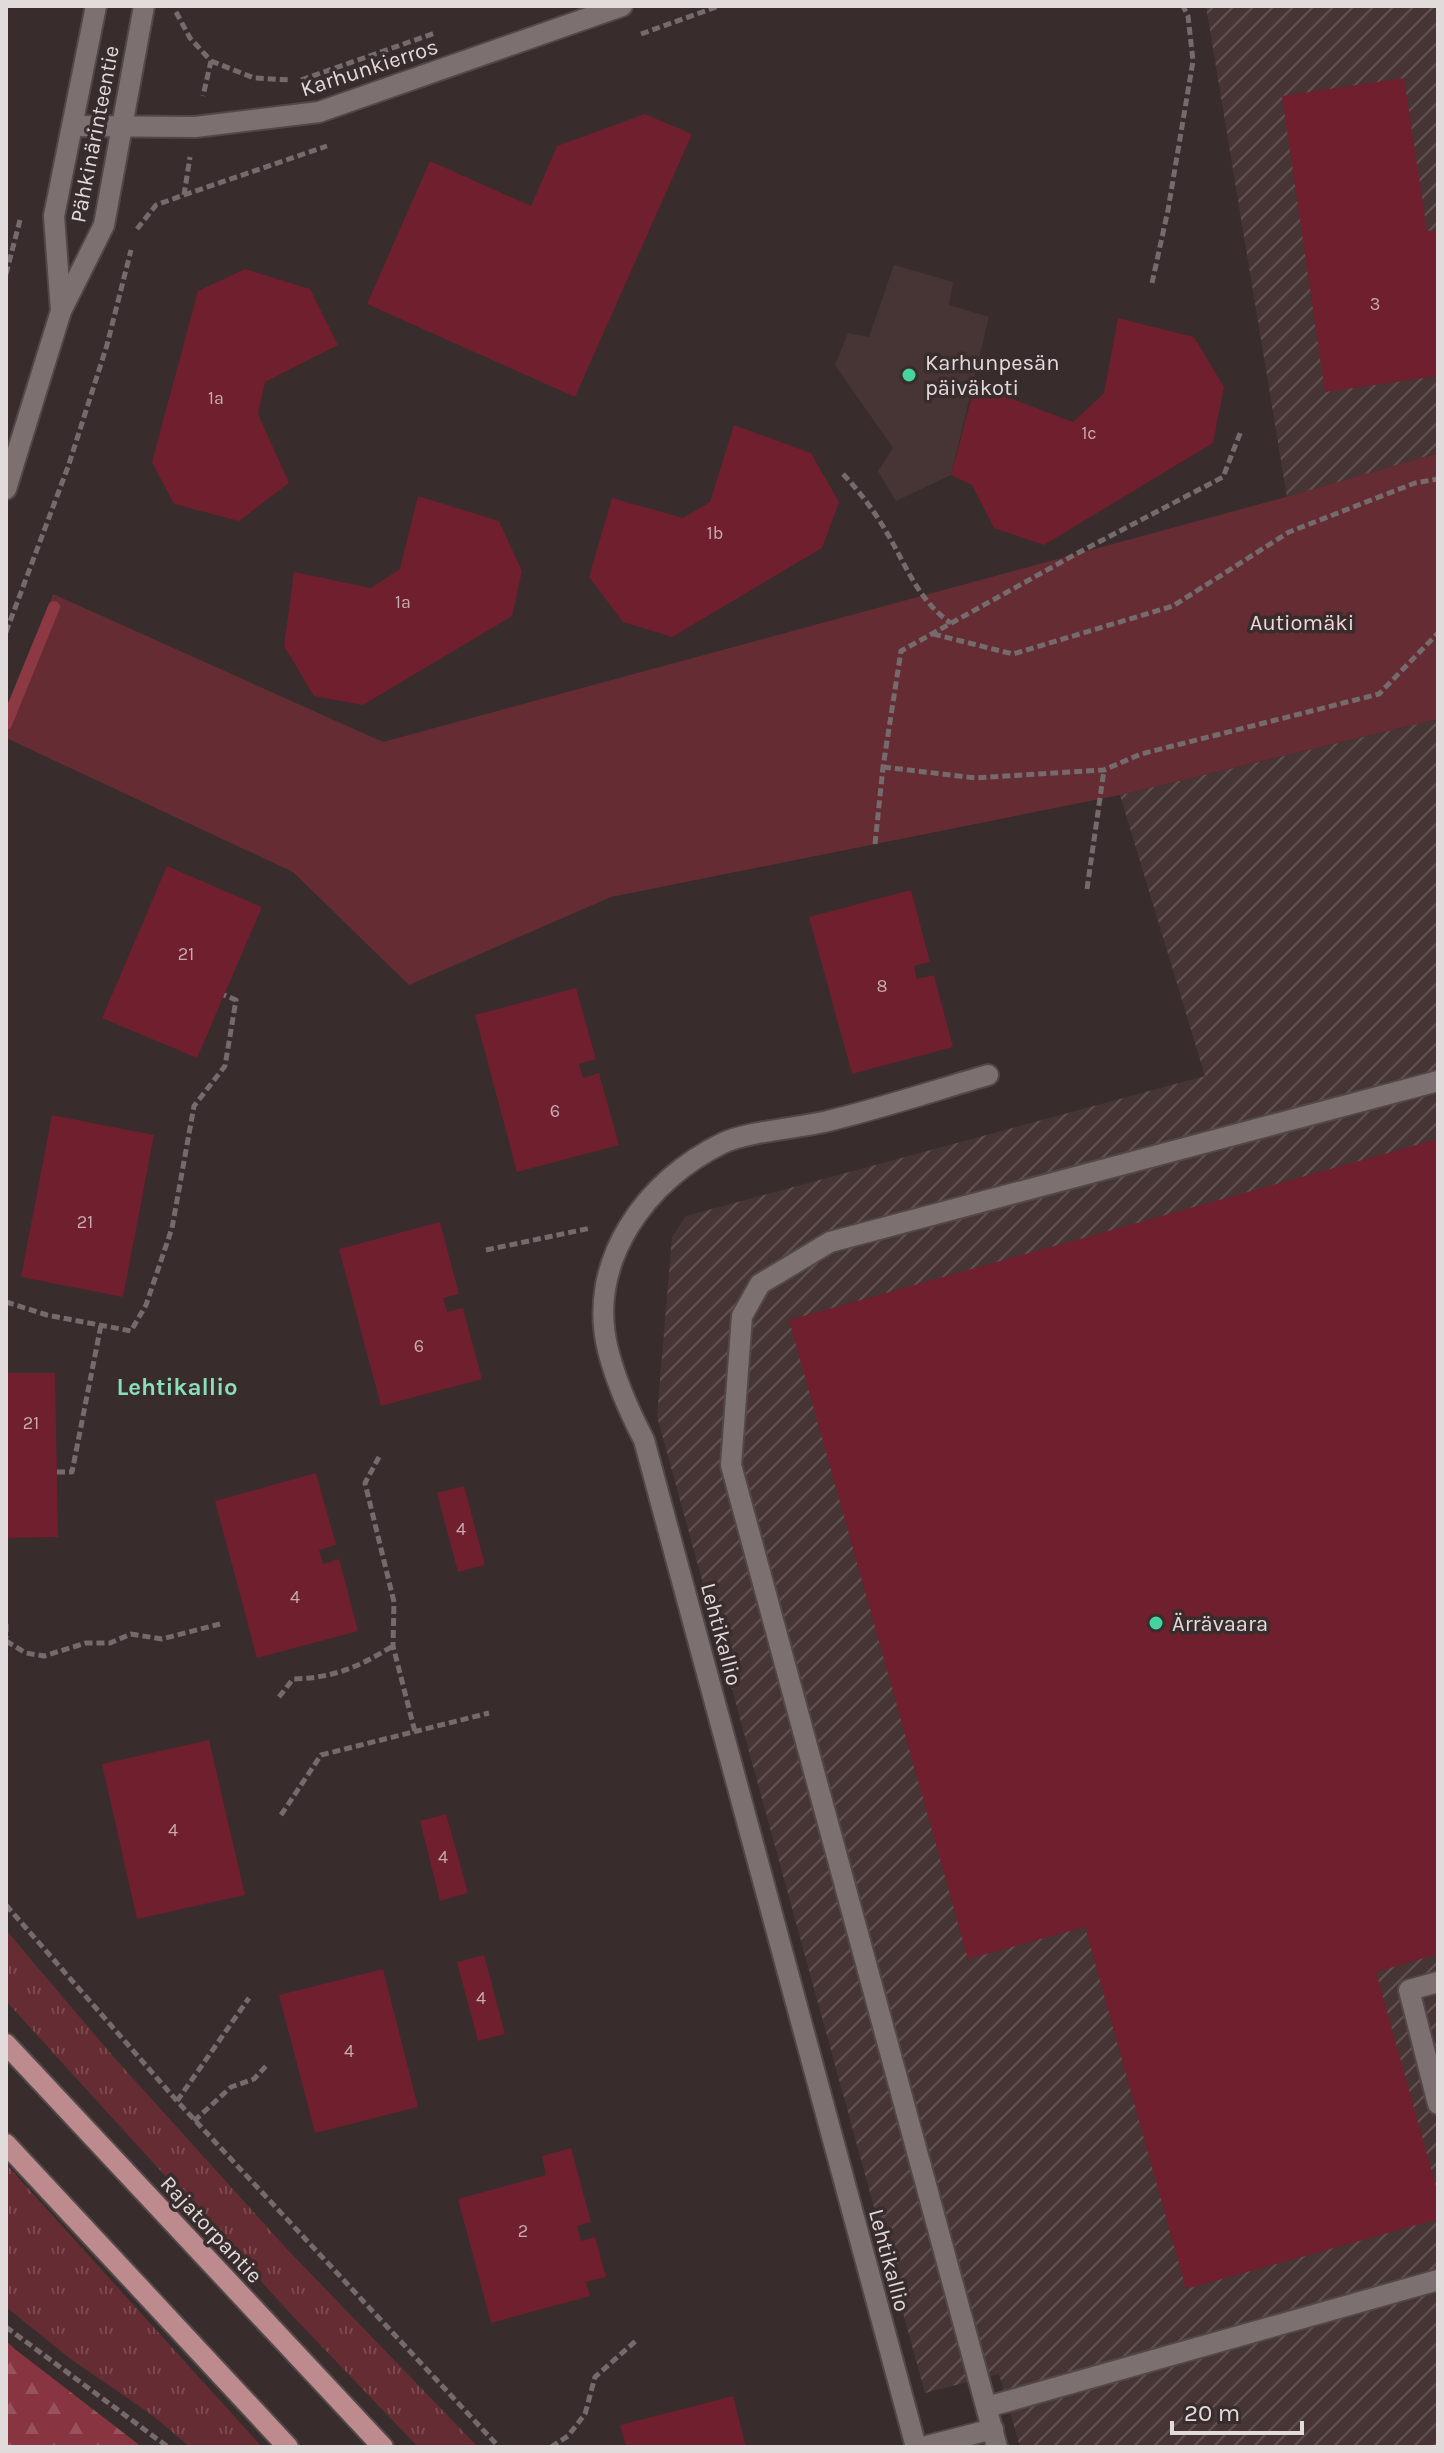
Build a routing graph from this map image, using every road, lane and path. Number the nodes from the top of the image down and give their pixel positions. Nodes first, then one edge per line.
1 (96, 6) edge
2 (144, 6) edge
3 (177, 6) edge
4 (622, 6) edge
5 (1183, 6) edge
6 (443, 31) dead end
7 (211, 61) junction
8 (73, 126) junction
9 (195, 127) junction
10 (122, 128) junction
11 (135, 231) dead end
12 (132, 246) dead end
13 (1152, 283) dead end
14 (61, 311) junction
15 (1241, 431) dead end
16 (843, 474) dead end
17 (1438, 479) edge
18 (6, 489) edge
19 (951, 623) junction
20 (6, 632) edge
21 (932, 633) junction
22 (1438, 633) edge
23 (883, 767) junction
24 (1104, 770) junction
25 (875, 844) dead end
26 (1087, 889) dead end
27 (224, 995) dead end
28 (988, 1075) dead end
29 (1438, 1081) edge
30 (625, 1231) junction
31 (486, 1250) dead end
32 (6, 1302) edge
33 (101, 1325) junction
34 (379, 1457) dead end
35 (57, 1472) dead end
36 (6, 1624) edge
37 (220, 1624) dead end
38 (6, 1639) edge
39 (393, 1646) junction
40 (279, 1697) dead end
41 (489, 1713) dead end
42 (415, 1732) junction
43 (281, 1815) dead end
44 (6, 1905) edge
45 (1438, 1982) edge
46 (249, 1998) dead end
47 (6, 2044) edge
48 (267, 2065) dead end
49 (177, 2101) junction
50 (1438, 2104) edge
51 (194, 2121) junction
52 (6, 2144) edge
53 (1438, 2280) edge
54 (6, 2327) edge
55 (638, 2339) dead end
56 (987, 2407) junction
57 (995, 2438) edge
58 (168, 2447) edge
59 (288, 2447) edge
60 (383, 2447) edge
61 (499, 2447) edge
62 (551, 2447) edge
63 (916, 2447) edge
64 (923, 2447) edge

1 - 8 street, Pähkinärinteentie
2 - 10 street, Pähkinärinteentie
3 - 7 path
4 - 9 street, Karhunkierros
5 - 13 path
6 - 7 path
7 - 9 path
8 - 10 street, Karhunkierros
8 - 14 street, Pähkinärinteentie
9 - 10 street, Karhunkierros
9 - 11 path
10 - 14 street, Pähkinärinteentie
12 - 20 path
14 - 18 street, Pähkinärinteentie
15 - 19 path
16 - 19 path
17 - 21 path
19 - 21 path
21 - 23 path
22 - 24 path
23 - 24 path
23 - 25 path
24 - 26 path
27 - 33 path
28 - 30 street, Lehtikallio
29 - 56 street
30 - 31 path
30 - 63 street, Lehtikallio
32 - 33 path
33 - 35 path
34 - 39 path
36 - 38 path
37 - 38 path
39 - 40 path
39 - 42 path
41 - 42 path
42 - 43 path
44 - 49 path
45 - 50 street
46 - 49 path
47 - 60 main road, Rajatorpantie
48 - 51 path
49 - 51 path
51 - 61 path
52 - 59 main road
53 - 56 street
54 - 58 path
55 - 62 path
56 - 57 street
57 - 64 street

